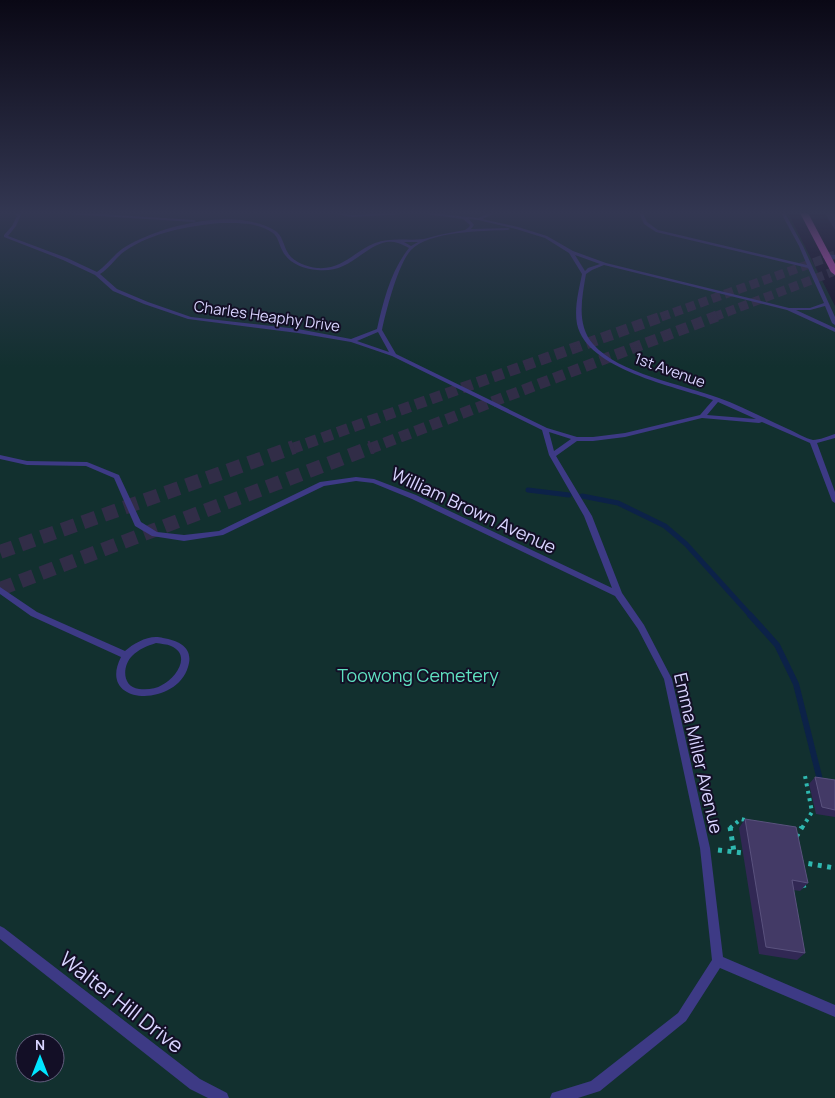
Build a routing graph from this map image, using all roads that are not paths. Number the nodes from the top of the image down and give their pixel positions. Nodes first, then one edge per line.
1 (76, 264) edge
2 (111, 264) edge
3 (299, 264) edge
4 (345, 264) edge
5 (402, 264) edge
6 (578, 264) edge
7 (604, 264) edge
8 (605, 264) edge
9 (794, 264) edge
10 (808, 264) edge
11 (810, 268) junction
12 (97, 274) junction
13 (584, 274) junction
14 (826, 304) junction
15 (789, 309) junction
16 (835, 323) edge
17 (379, 330) junction
18 (835, 330) edge
19 (352, 341) junction
20 (394, 355) junction
21 (717, 399) junction
22 (702, 416) junction
23 (764, 421) junction
24 (545, 429) junction
25 (835, 436) edge
26 (576, 439) junction
27 (813, 442) junction
28 (552, 455) junction
29 (0, 457) edge
30 (835, 501) edge
31 (0, 590) edge
32 (618, 594) junction
33 (126, 656) junction
34 (0, 932) edge
35 (718, 961) junction
36 (835, 1011) edge
37 (222, 1098) edge
38 (557, 1098) edge

1 - 12 lane, Charles Heaphy Drive
2 - 12 lane
3 - 4 lane
5 - 17 lane
6 - 13 lane
7 - 13 lane
8 - 15 lane
9 - 11 lane
10 - 11 lane
11 - 14 lane
12 - 19 lane, Charles Heaphy Drive
13 - 21 lane, 1st Avenue
14 - 15 lane
14 - 16 lane
15 - 18 lane
17 - 19 lane
17 - 20 lane
19 - 20 lane, Charles Heaphy Drive
20 - 24 lane, Charles Heaphy Drive
21 - 22 lane
21 - 23 lane, 1st Avenue
22 - 23 lane, Charles Heaphy Drive
22 - 26 lane, Charles Heaphy Drive
23 - 27 lane, 1st Avenue
24 - 26 lane, Charles Heaphy Drive
24 - 28 lane, Emma Miller Avenue
25 - 27 lane
26 - 28 lane
27 - 30 lane
28 - 32 lane, Emma Miller Avenue
29 - 32 lane, William Brown Avenue
31 - 33 lane
32 - 35 lane, Emma Miller Avenue
33 - 33 lane
34 - 37 lane, Walter Hill Drive
35 - 36 lane
35 - 38 lane

